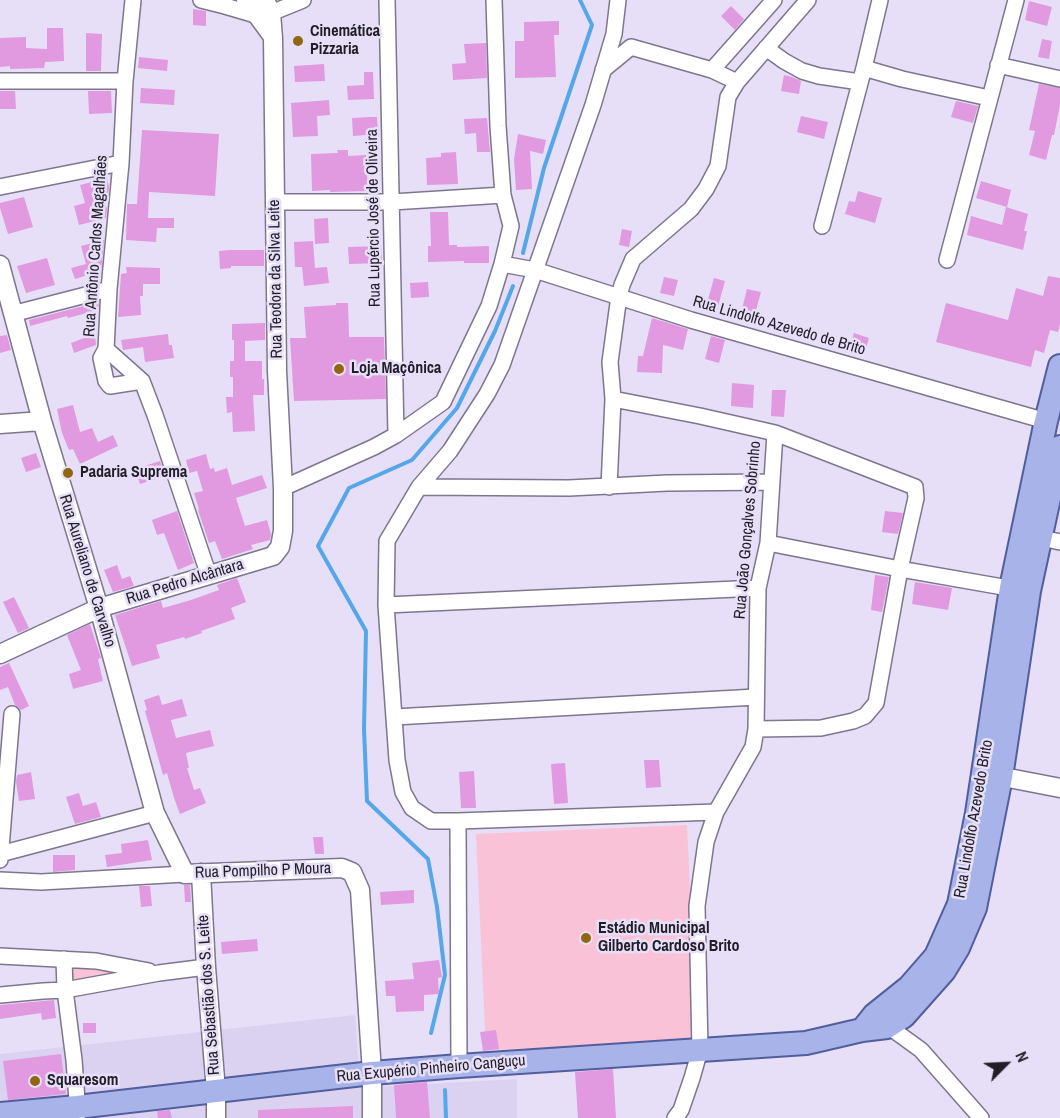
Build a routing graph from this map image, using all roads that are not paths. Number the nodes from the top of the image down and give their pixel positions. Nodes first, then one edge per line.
1 (133, 0) edge
2 (201, 0) edge
3 (246, 0) edge
4 (303, 0) edge
5 (387, 0) edge
6 (494, 0) edge
7 (618, 0) edge
8 (774, 0) edge
9 (808, 0) edge
10 (880, 0) edge
11 (1016, 0) edge
12 (265, 10) edge
13 (614, 34) junction
14 (631, 47) junction
15 (766, 48) junction
16 (998, 65) junction
17 (603, 70) junction
18 (712, 70) junction
19 (862, 75) junction
20 (1060, 79) edge
21 (0, 81) edge
22 (125, 81) junction
23 (737, 82) junction
24 (989, 98) junction
25 (121, 163) junction
26 (0, 187) edge
27 (502, 195) junction
28 (274, 202) junction
29 (392, 202) junction
30 (822, 226) dead end
31 (947, 260) dead end
32 (502, 264) junction
33 (0, 265) edge
34 (535, 270) junction
35 (109, 289) junction
36 (619, 296) junction
37 (12, 314) junction
38 (106, 349) junction
39 (1060, 366) edge
40 (142, 381) junction
41 (613, 399) junction
42 (42, 421) junction
43 (1046, 421) junction
44 (0, 424) edge
45 (775, 433) junction
46 (396, 435) junction
47 (1060, 447) edge
48 (771, 482) junction
49 (419, 487) junction
50 (609, 487) junction
51 (283, 488) junction
52 (1050, 540) edge
53 (768, 543) junction
54 (273, 556) joint
55 (900, 569) junction
56 (209, 576) junction
57 (758, 588) junction
58 (1020, 590) junction
59 (386, 605) junction
60 (99, 608) junction
61 (0, 654) edge
62 (756, 697) junction
63 (12, 714) dead end
64 (394, 717) junction
65 (756, 729) junction
66 (992, 775) junction
67 (1060, 788) edge
68 (716, 812) junction
69 (155, 813) junction
70 (458, 822) junction
71 (0, 854) edge
72 (0, 860) edge
73 (193, 873) junction
74 (0, 880) edge
75 (0, 956) edge
76 (64, 959) junction
77 (206, 968) junction
78 (159, 973) junction
79 (65, 990) junction
80 (0, 995) edge
81 (874, 1024) junction
82 (700, 1050) junction
83 (459, 1066) junction
84 (372, 1073) junction
85 (216, 1090) junction
86 (78, 1112) edge
87 (0, 1114) edge
88 (216, 1118) edge
89 (372, 1118) edge
90 (675, 1118) edge
91 (981, 1118) edge

1 - 22 street, Rua Antônio Carlos Magalhães
2 - 12 street
3 - 12 street
4 - 12 street
5 - 29 street, Rua Lupércio José de Oliveira
6 - 27 street
7 - 13 street
8 - 18 street
9 - 15 street
10 - 19 street
11 - 16 street
12 - 28 street, Rua Teodora da Silva Leite
13 - 14 street
13 - 17 street
14 - 17 street
14 - 18 street
15 - 19 street
15 - 23 street
16 - 20 street
16 - 24 street
17 - 34 street
18 - 23 street
19 - 24 street
19 - 30 street
21 - 22 street
22 - 25 street, Rua Antônio Carlos Magalhães
23 - 36 street
24 - 31 street
25 - 26 street
25 - 35 street, Rua Antônio Carlos Magalhães
27 - 29 street
27 - 32 street
28 - 29 street
28 - 51 street, Rua Teodora da Silva Leite
29 - 46 street, Rua Lupércio José de Oliveira
32 - 34 street, Rua Lindolfo Azevedo de Brito
32 - 46 street
33 - 37 street, Rua Aureliano de Carvalho
34 - 36 street, Rua Lindolfo Azevedo de Brito
34 - 49 street
35 - 37 street
35 - 38 street, Rua Antônio Carlos Magalhães
36 - 41 street
36 - 43 street, Rua Lindolfo Azevedo de Brito
37 - 42 street, Rua Aureliano de Carvalho
38 - 40 street, Rua Antônio Carlos Magalhães
38 - 40 street
39 - 43 main road, Rua Lindolfo Azevedo Brito
40 - 56 street, Rua Antônio Carlos Magalhães
41 - 45 street
41 - 50 street
42 - 44 street
42 - 60 street, Rua Aureliano de Carvalho
43 - 58 main road, Rua Lindolfo Azevedo Brito
45 - 48 street, Rua João Gonçalves Sobrinho
45 - 55 street
46 - 51 street
47 - 52 main road, Rua Lindolfo Azevedo Brito
48 - 50 street
48 - 53 street, Rua João Gonçalves Sobrinho
49 - 50 street
49 - 59 street
51 - 54 street, Rua Teodora da Silva Leite
52 - 58 main road, Rua Lindolfo Azevedo Brito
53 - 55 street
53 - 57 street, Rua João Gonçalves Sobrinho
54 - 56 street, Rua Pedro Alcântara
55 - 58 street
55 - 65 street
56 - 60 street, Rua Pedro Alcântara
57 - 59 street
57 - 62 street, Rua João Gonçalves Sobrinho
58 - 66 main road, Rua Lindolfo Azevedo Brito
59 - 64 street
60 - 61 street, Rua Pedro Alcântara
60 - 69 street, Rua Aureliano de Carvalho
62 - 64 street
62 - 65 street, Rua João Gonçalves Sobrinho
63 - 71 street
64 - 70 street
65 - 68 street, Rua João Gonçalves Sobrinho
66 - 67 street
66 - 81 main road, Rua Lindolfo Azevedo Brito
68 - 70 street
68 - 82 street, Rua João Gonçalves Sobrinho
69 - 71 street
69 - 73 street, Rua Aureliano de Carvalho
70 - 83 street
71 - 72 street
73 - 74 street
73 - 77 street, Rua Sebastião dos S. Leite
73 - 84 street, Rua Pompilho P Moura
75 - 76 street
76 - 78 street
76 - 79 street
77 - 78 street
77 - 85 street, Rua Sebastião dos S. Leite
78 - 79 street
79 - 80 street
79 - 86 street
81 - 82 main road, Rua Exupério Pinheiro Canguçu
81 - 91 street
82 - 83 main road, Rua Exupério Pinheiro Canguçu
82 - 90 street, Rua João Gonçalves Sobrinho
83 - 84 main road, Rua Exupério Pinheiro Canguçu
84 - 85 main road, Rua Exupério Pinheiro Canguçu
84 - 89 street
85 - 86 main road, Rua Exupério Pinheiro Canguçu
85 - 88 street, Rua Sebastião dos S. Leite
86 - 87 main road, Rua Exupério Pinheiro Canguçu

